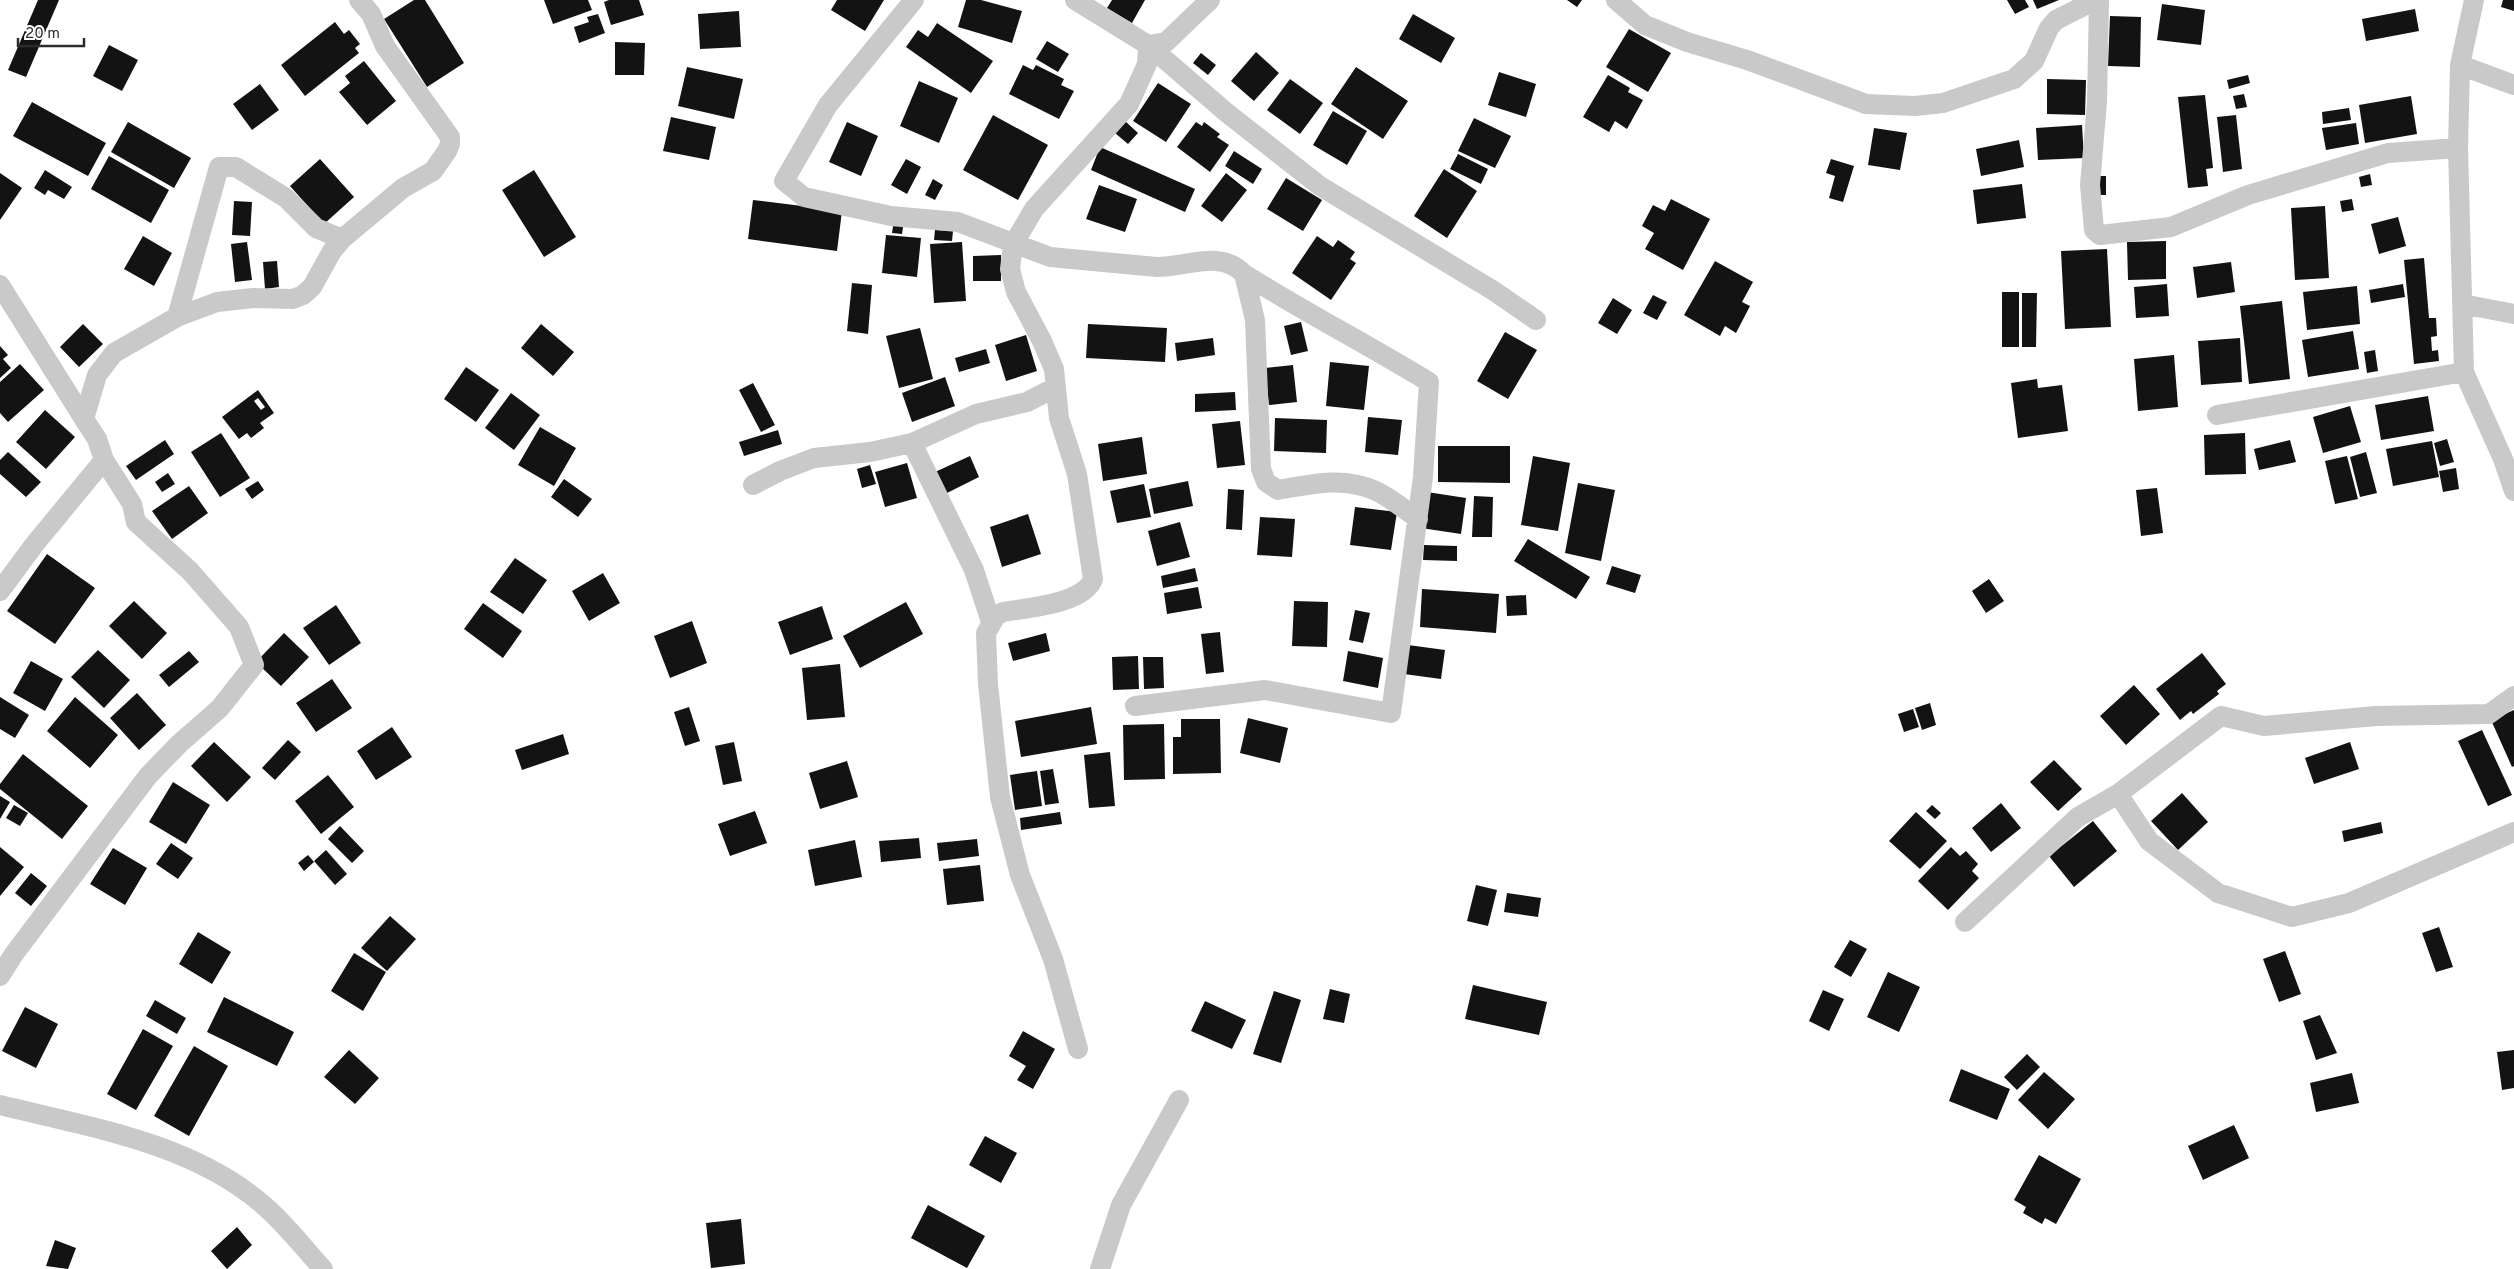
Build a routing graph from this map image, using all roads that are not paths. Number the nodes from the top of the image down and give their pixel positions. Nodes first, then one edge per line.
1 (359, 0) edge
2 (914, 0) edge
3 (1075, 0) edge
4 (1210, 0) edge
5 (1616, 0) edge
6 (2097, 0) edge
7 (2474, 0) edge
8 (1148, 45) junction
9 (2460, 64) junction
10 (2514, 85) edge
11 (2458, 148) junction
12 (342, 239) junction
13 (1013, 245) junction
14 (1244, 274) junction
15 (0, 285) edge
16 (2462, 304) junction
17 (2514, 314) edge
18 (177, 317) junction
19 (1536, 320) dead end
20 (2464, 372) junction
21 (1056, 387) junction
22 (2217, 415) dead end
23 (84, 419) junction
24 (912, 443) junction
25 (104, 460) junction
26 (753, 485) dead end
27 (2514, 491) edge
28 (1418, 519) junction
29 (0, 591) edge
30 (991, 622) junction
31 (2514, 696) edge
32 (1135, 706) dead end
33 (2118, 794) junction
34 (2514, 832) edge
35 (1965, 922) dead end
36 (0, 976) edge
37 (1078, 1049) dead end
38 (1179, 1100) dead end
39 (0, 1105) edge
40 (323, 1269) edge
41 (1100, 1269) edge

1 - 12 street
2 - 13 street
3 - 8 street
4 - 8 street
5 - 6 street
6 - 11 street
7 - 9 street
8 - 13 street
8 - 19 street
9 - 10 street
9 - 11 street
11 - 16 street
12 - 18 street
12 - 18 street
13 - 14 street
13 - 21 street
14 - 28 street
14 - 28 street
15 - 23 street
16 - 17 street
16 - 20 street
18 - 23 street
20 - 22 street
20 - 27 street
21 - 24 street
21 - 30 street
23 - 25 street
24 - 26 street
24 - 30 street
25 - 29 street
25 - 36 street
28 - 32 street
30 - 37 street
31 - 33 street
33 - 34 street
33 - 35 street
38 - 41 street
39 - 40 street

